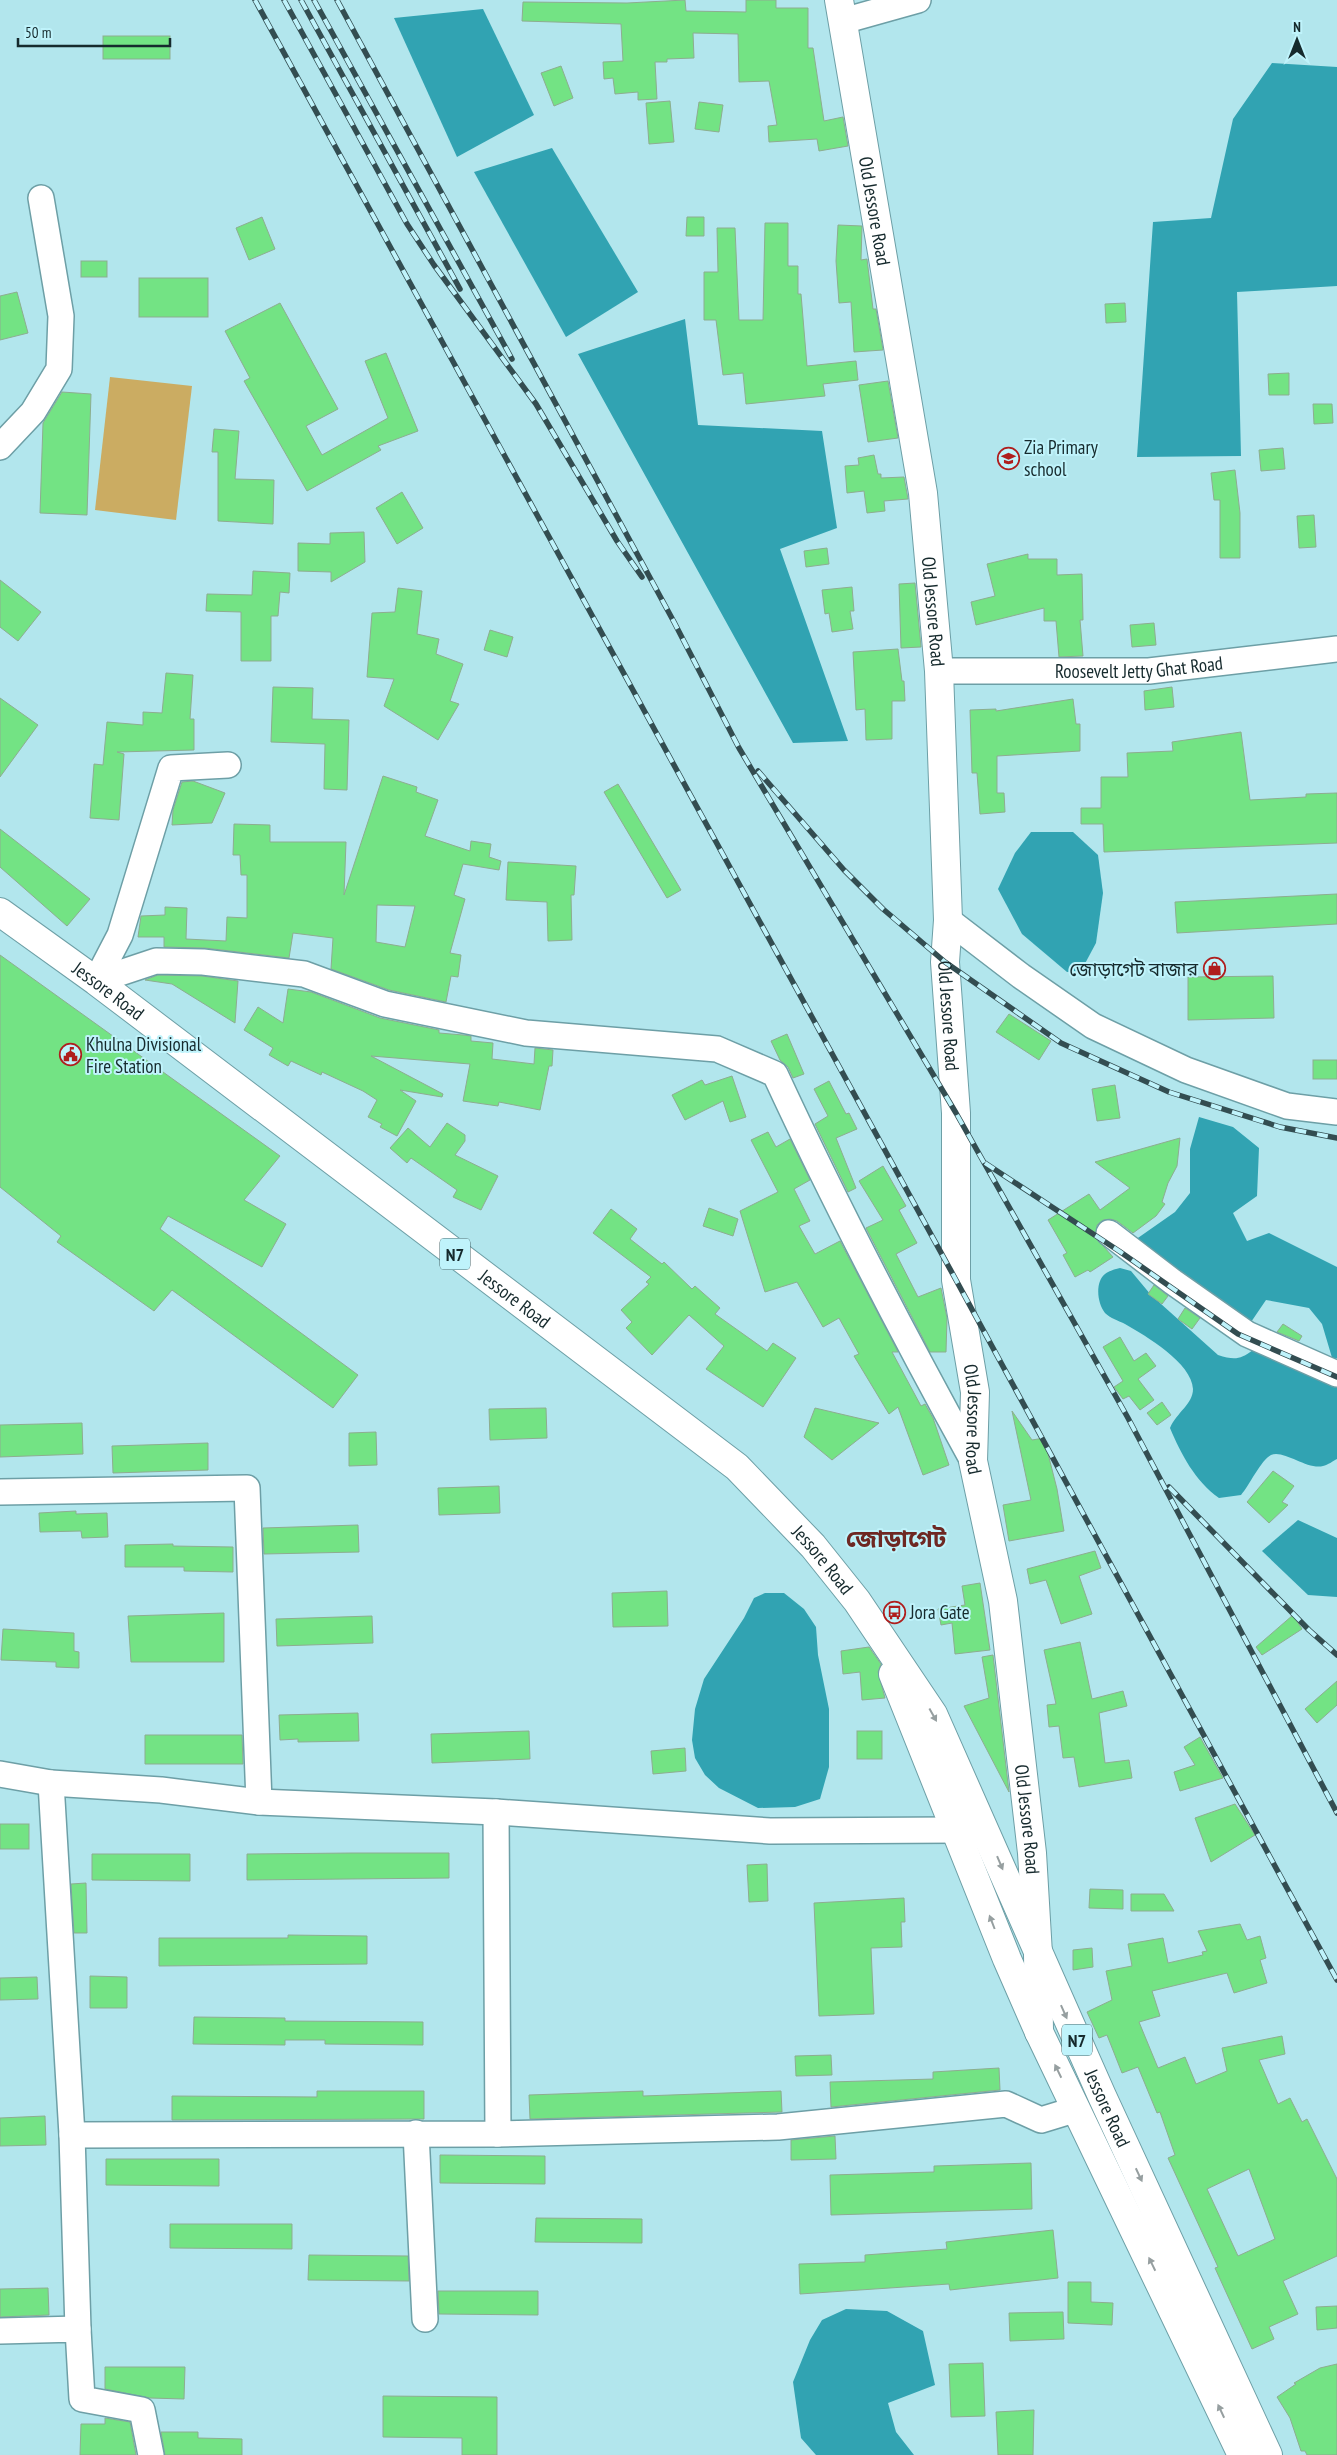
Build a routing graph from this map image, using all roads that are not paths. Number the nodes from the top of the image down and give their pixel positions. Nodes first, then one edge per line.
1 (918, 0) edge
2 (841, 11) edge
3 (41, 198) dead end
4 (0, 447) edge
5 (1337, 649) edge
6 (939, 671) junction
7 (228, 765) dead end
8 (0, 912) edge
9 (948, 920) junction
10 (96, 981) junction
11 (1337, 1112) edge
12 (1109, 1233) dead end
13 (1337, 1374) edge
14 (973, 1462) junction
15 (0, 1492) edge
16 (877, 1630) junction
17 (0, 1774) edge
18 (50, 1783) junction
19 (259, 1802) junction
20 (496, 1812) junction
21 (956, 1830) junction
22 (1038, 1954) junction
23 (1040, 2032) junction
24 (1076, 2109) junction
25 (416, 2133) junction
26 (498, 2134) junction
27 (72, 2135) junction
28 (426, 2319) dead end
29 (78, 2329) junction
30 (0, 2331) edge
31 (151, 2455) edge
32 (1242, 2455) edge
33 (1268, 2455) edge

1 - 2 street
2 - 6 main road, Old Jessore Road
3 - 4 street
5 - 6 street, Roosevelt Jetty Ghat Road
6 - 9 main road, Old Jessore Road
7 - 10 street
8 - 10 main road, Jessore Road / N7
9 - 11 street
9 - 14 main road, Old Jessore Road
10 - 14 street
10 - 16 main road, Jessore Road / N7
12 - 13 street
14 - 22 main road, Old Jessore Road
15 - 19 street
16 - 21 main road, Jessore Road / N7
16 -> 22 main road, Jessore Road / N7
17 - 18 street
18 - 19 street
18 - 27 street
19 - 20 street
20 - 21 street
20 - 26 street
23 -> 21 main road, Jessore Road / N7
22 - 23 main road, Old Jessore Road
22 -> 33 main road, Jessore Road / N7
24 -> 23 main road, Jessore Road / N7
24 - 26 street
32 -> 24 main road, Jessore Road / N7
25 - 26 street
25 - 27 street
25 - 28 street
27 - 29 street
29 - 30 street
29 - 31 street

